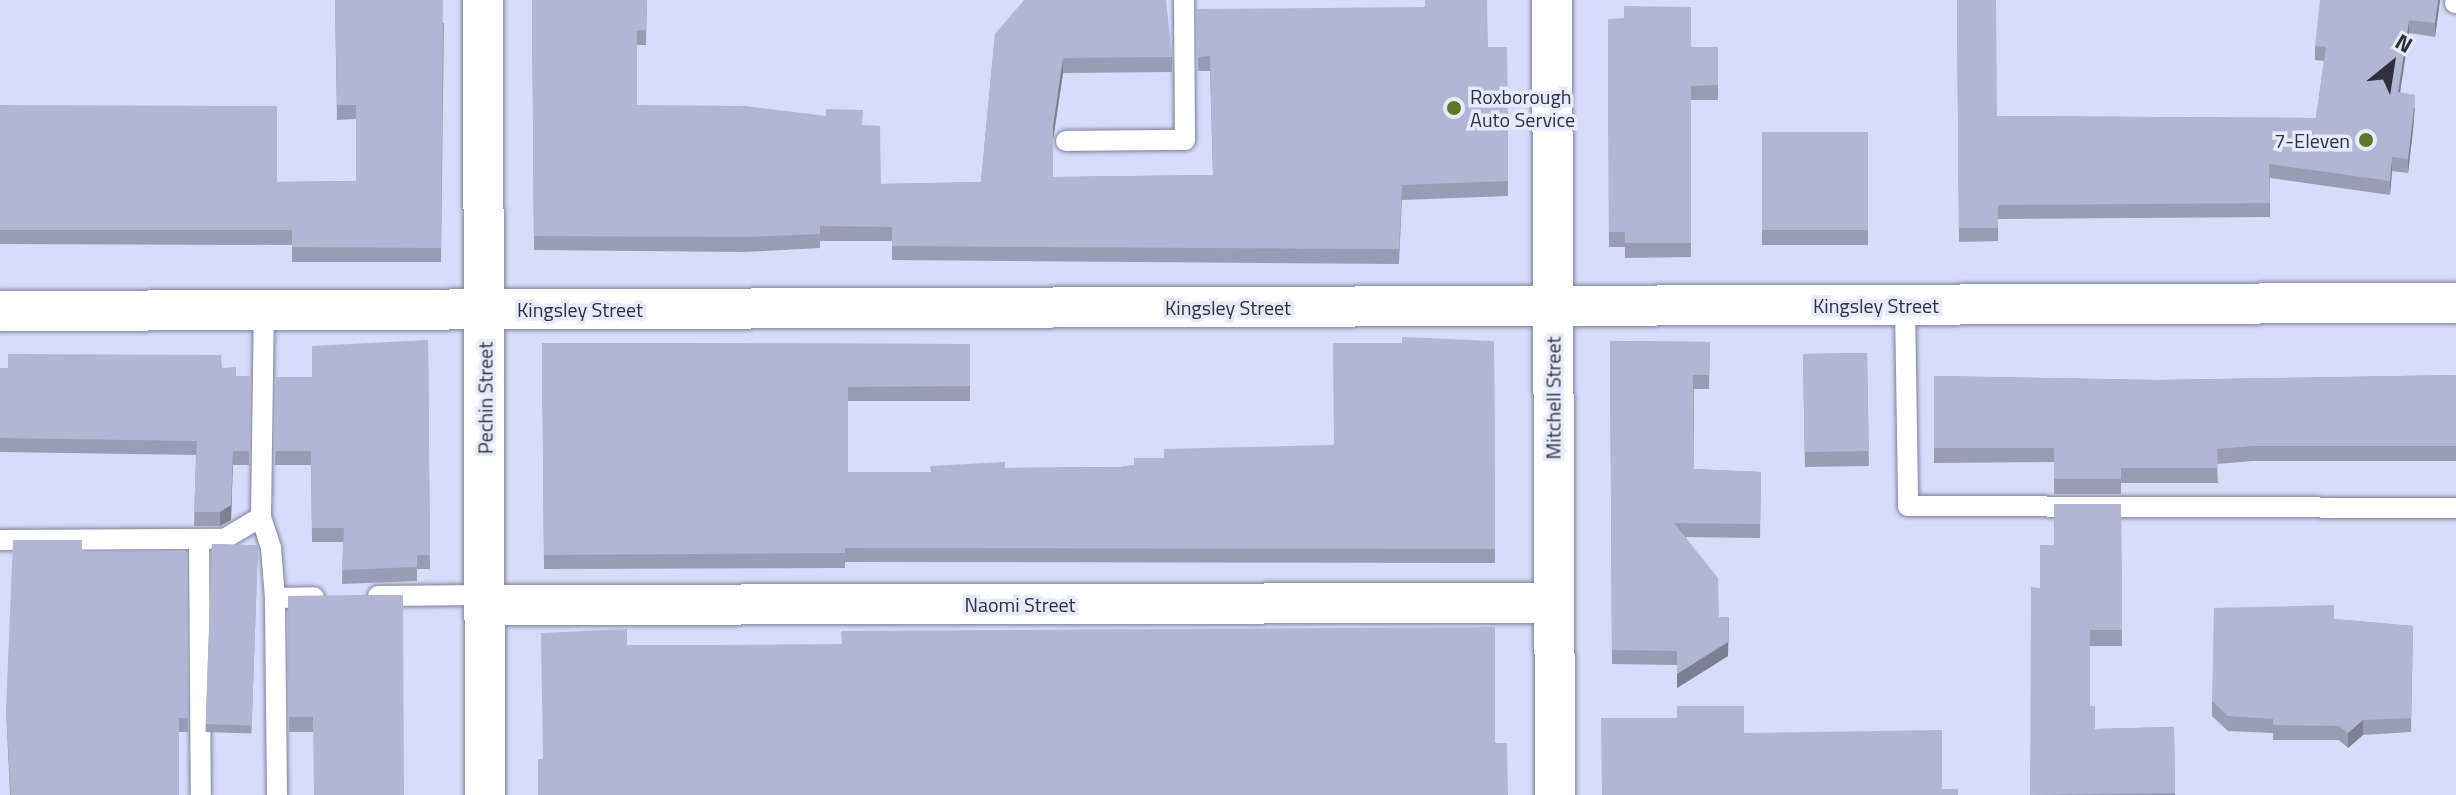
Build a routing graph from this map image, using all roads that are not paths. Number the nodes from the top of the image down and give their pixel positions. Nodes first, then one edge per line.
1 (483, 0) edge
2 (1184, 0) edge
3 (1552, 0) edge
4 (1066, 141) dead end
5 (2456, 303) edge
6 (1905, 305) junction
7 (1552, 306) junction
8 (484, 309) junction
9 (0, 311) edge
10 (264, 311) junction
11 (2456, 508) edge
12 (261, 517) junction
13 (199, 539) junction
14 (0, 540) edge
15 (275, 598) junction
16 (485, 600) junction
17 (1554, 603) junction
18 (201, 795) edge
19 (277, 795) edge
20 (485, 795) edge
21 (1555, 795) edge

1 - 8 street, Pechin Street
2 - 4 lane
3 - 7 street, Mitchell Street
5 - 6 street, Kingsley Street
6 - 7 street, Kingsley Street
6 - 11 lane
7 - 8 street, Kingsley Street
7 - 17 street, Mitchell Street
8 - 10 street, Kingsley Street
8 - 16 street, Pechin Street
9 - 10 street, Kingsley Street
10 - 12 lane
12 - 13 lane
12 - 15 lane
13 - 14 lane
13 - 18 lane
15 - 16 lane
15 - 19 lane
16 - 17 street, Naomi Street
16 - 20 street, Pechin Street
17 - 21 street, Mitchell Street

